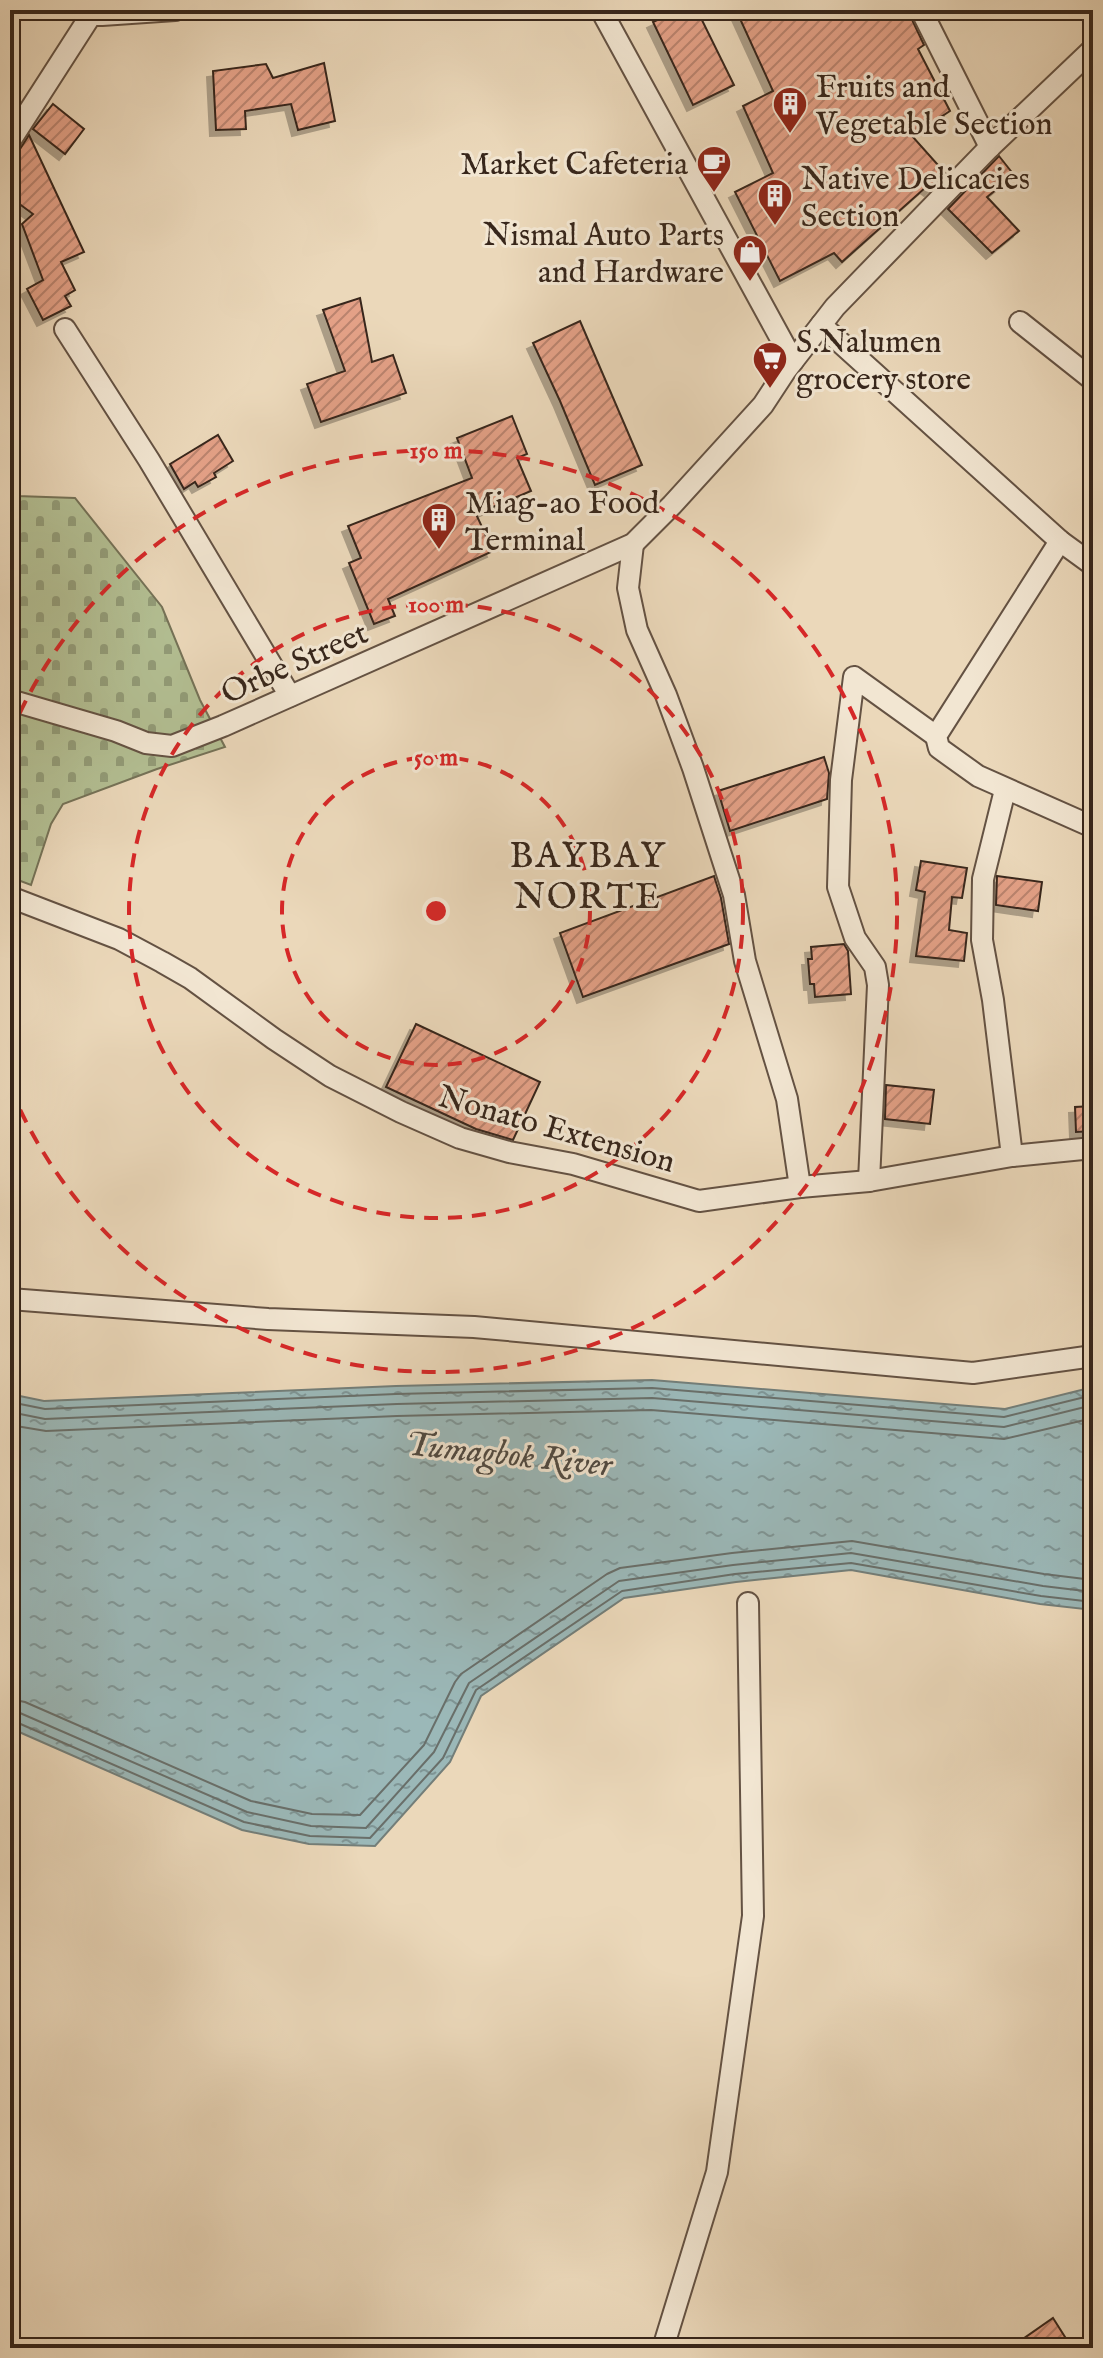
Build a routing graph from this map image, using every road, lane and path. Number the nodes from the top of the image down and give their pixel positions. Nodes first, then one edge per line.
1 (175, 10) edge
2 (601, 10) edge
3 (921, 10) edge
4 (86, 12) edge
5 (1093, 49) edge
6 (10, 141) edge
7 (990, 147) junction
8 (1020, 322) dead end
9 (821, 325) junction
10 (65, 329) dead end
11 (789, 366) junction
12 (1093, 380) edge
13 (1060, 541) junction
14 (633, 544) junction
15 (1093, 565) edge
16 (290, 696) junction
17 (10, 700) edge
18 (936, 736) junction
19 (1005, 790) junction
20 (1093, 827) edge
21 (10, 897) edge
22 (1093, 1148) edge
23 (1012, 1156) junction
24 (869, 1181) junction
25 (800, 1187) junction
26 (10, 1299) edge
27 (1093, 1356) edge
28 (748, 1603) dead end
29 (663, 2348) edge

1 - 4 street
2 - 11 street
3 - 7 street
4 - 6 street
5 - 7 street, Orbe Street
7 - 9 street, Orbe Street
8 - 12 street
9 - 11 street, Orbe Street
9 - 13 street
10 - 16 street
11 - 14 street, Orbe Street
13 - 15 street
13 - 18 street
14 - 16 street, Orbe Street
14 - 25 street
16 - 17 street, Orbe Street
18 - 19 street
18 - 24 street
19 - 20 street
19 - 23 street
21 - 25 street, Nonato Extension
22 - 23 street, Nonato Extension
23 - 24 street, Nonato Extension
24 - 25 street, Nonato Extension
26 - 27 street
28 - 29 street

